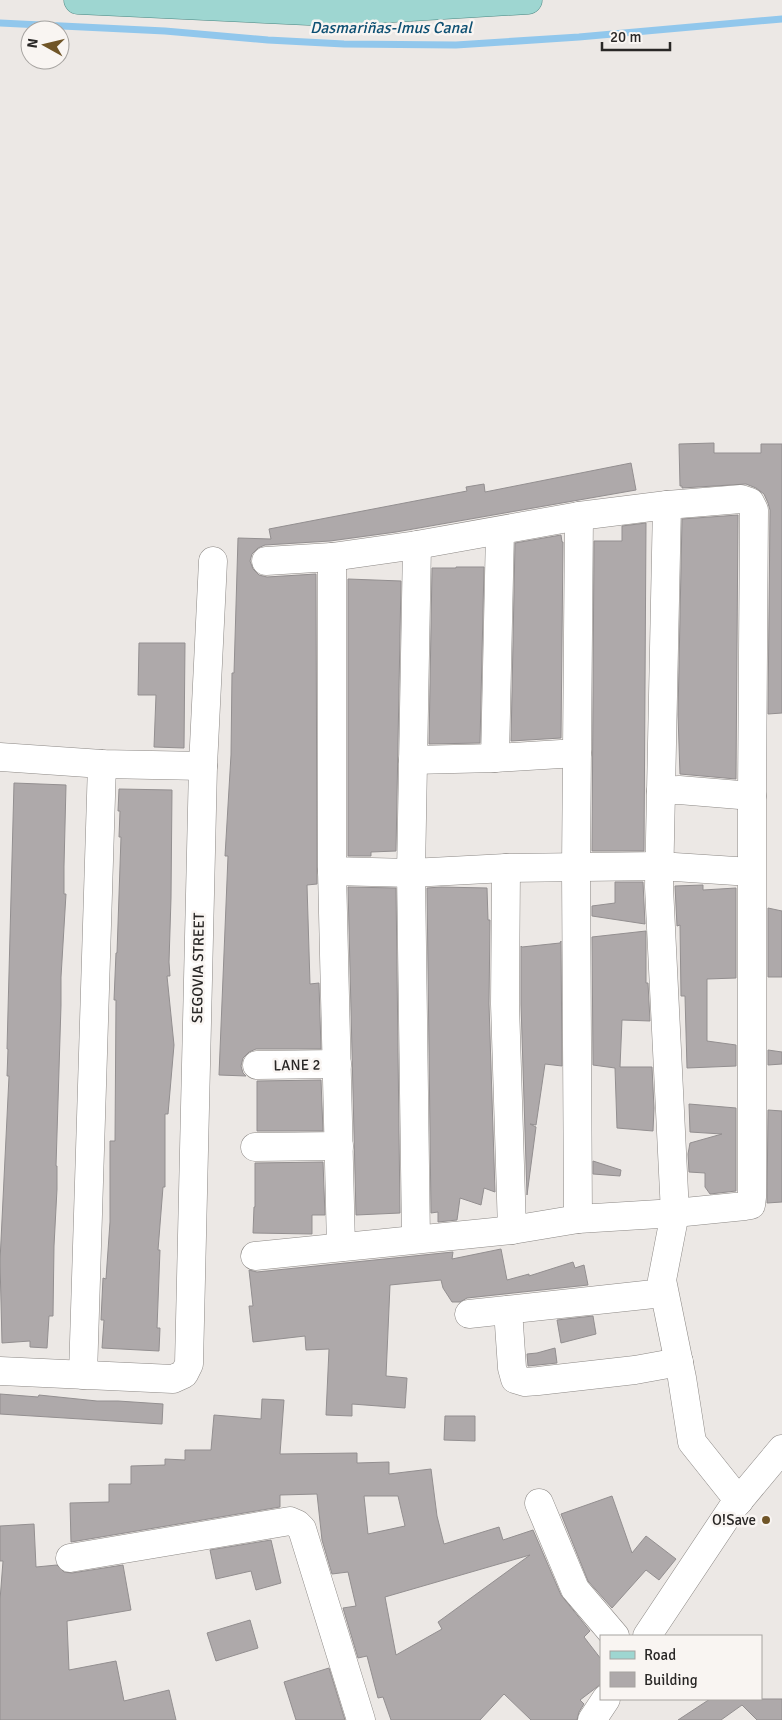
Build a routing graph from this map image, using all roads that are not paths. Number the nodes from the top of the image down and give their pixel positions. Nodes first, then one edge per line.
1 (78, 0) edge
2 (528, 0) edge
3 (326, 6) edge
4 (667, 505) junction
5 (579, 516) junction
6 (500, 530) junction
7 (417, 545) junction
8 (332, 557) junction
9 (212, 561) dead end
10 (266, 561) dead end
11 (577, 752) junction
12 (0, 757) edge
13 (495, 758) junction
14 (412, 760) junction
15 (102, 764) junction
16 (203, 766) junction
17 (660, 791) junction
18 (752, 796) junction
19 (659, 866) junction
20 (506, 868) junction
21 (576, 868) junction
22 (332, 871) junction
23 (752, 872) junction
24 (411, 873) junction
25 (337, 1064) junction
26 (257, 1065) dead end
27 (339, 1146) junction
28 (255, 1147) dead end
29 (676, 1213) junction
30 (578, 1219) junction
31 (512, 1230) junction
32 (416, 1239) junction
33 (342, 1247) junction
34 (255, 1256) dead end
35 (663, 1293) junction
36 (508, 1310) junction
37 (469, 1314) dead end
38 (679, 1362) junction
39 (0, 1372) edge
40 (82, 1375) junction
41 (779, 1458) edge
42 (739, 1501) junction
43 (539, 1503) dead end
44 (70, 1558) dead end
45 (614, 1635) edge
46 (648, 1635) edge
47 (605, 1700) edge
48 (360, 1720) edge
49 (592, 1720) edge

1 - 3 main road
2 - 3 main road
4 - 5 street
4 - 17 street
4 - 18 street
5 - 6 street
5 - 11 street
6 - 7 street
6 - 13 street
7 - 8 street
7 - 14 street
8 - 10 street
8 - 22 street
9 - 16 street, SEGOVIA STREET
11 - 13 street
11 - 21 street
12 - 15 street
13 - 14 street
14 - 24 street
15 - 16 street
15 - 40 street
16 - 40 street, SEGOVIA STREET
17 - 18 street
17 - 19 street
18 - 23 street
19 - 21 street
19 - 23 street
19 - 29 street
20 - 21 street
20 - 24 street
20 - 31 street
21 - 30 street
22 - 24 street
22 - 25 street
23 - 29 street
24 - 32 street
25 - 26 street, LANE 2
25 - 27 street
27 - 28 street
27 - 33 street
29 - 30 street
29 - 35 street
30 - 31 street
31 - 32 street
32 - 33 street
33 - 34 street
35 - 36 street
35 - 38 street
36 - 37 street
36 - 38 street
38 - 42 street
39 - 40 street
41 - 42 street
42 - 46 street
43 - 45 street
44 - 48 street
47 - 49 street

